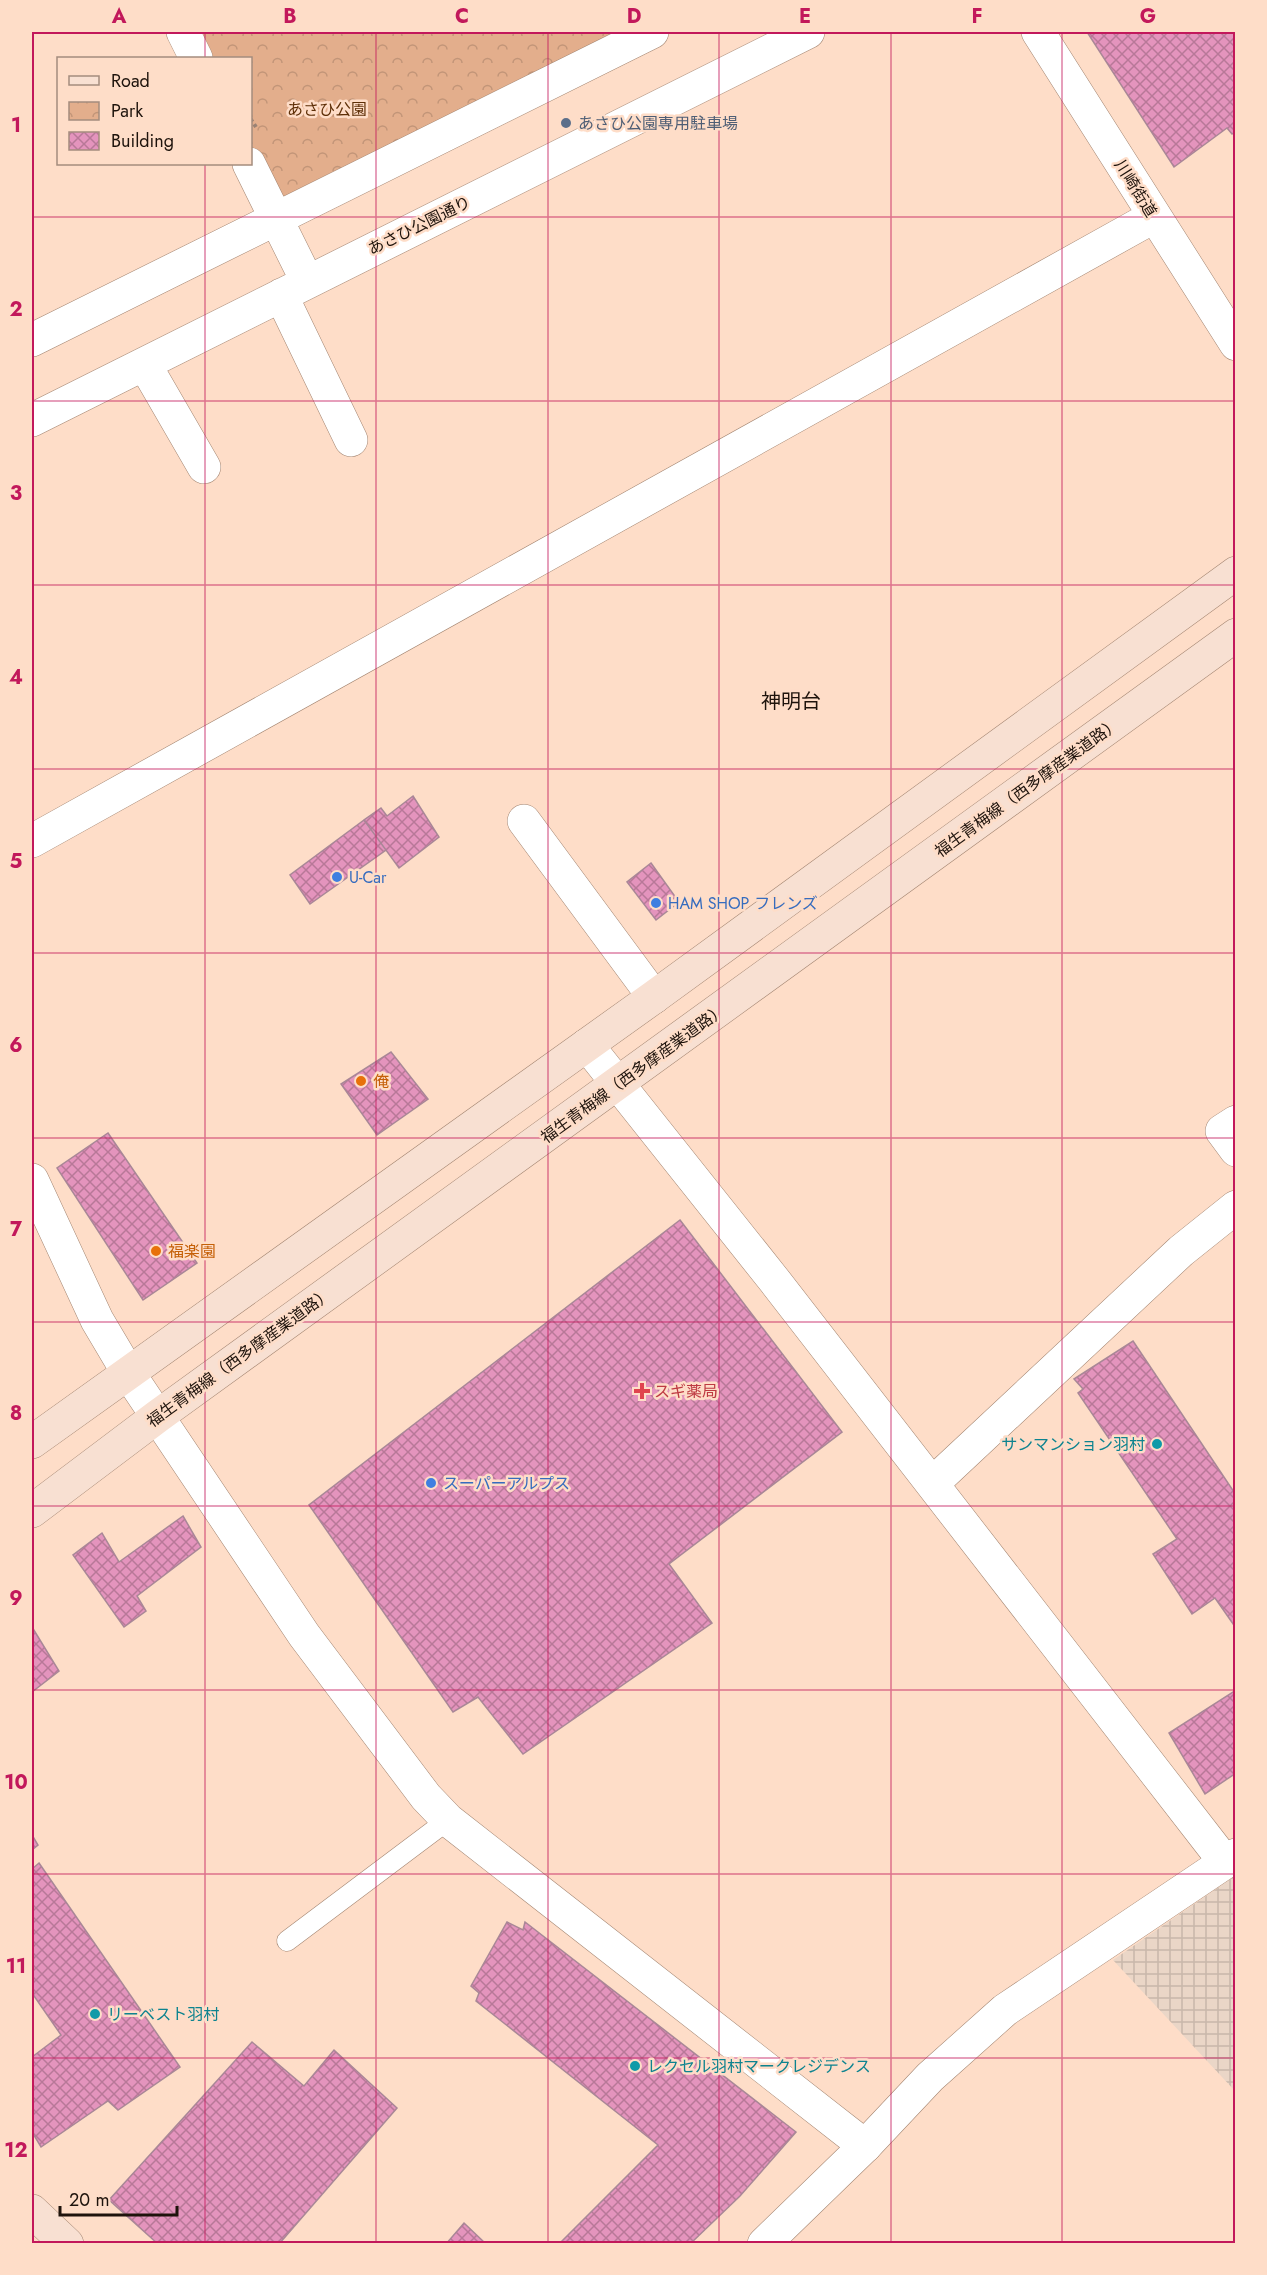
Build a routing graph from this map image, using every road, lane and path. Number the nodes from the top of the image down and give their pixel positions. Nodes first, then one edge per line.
1 (183, 32) edge
2 (652, 32) edge
3 (808, 32) edge
4 (1038, 32) edge
5 (196, 57) edge
6 (250, 165) edge
7 (1153, 217) junction
8 (276, 218) junction
9 (294, 288) junction
10 (32, 340) edge
11 (1236, 344) edge
12 (145, 365) junction
13 (32, 420) edge
14 (351, 440) dead end
15 (204, 467) dead end
16 (1236, 573) edge
17 (1236, 635) edge
18 (524, 821) dead end
19 (32, 841) edge
20 (654, 997) junction
21 (587, 1045) junction
22 (618, 1084) junction
23 (1236, 1122) edge
24 (1236, 1150) edge
25 (32, 1180) edge
26 (1236, 1207) edge
27 (129, 1374) junction
28 (158, 1416) junction
29 (32, 1442) edge
30 (933, 1483) junction
31 (32, 1511) edge
32 (448, 1820) junction
33 (1230, 1858) edge
34 (287, 1941) dead end
35 (865, 2146) junction
36 (32, 2211) edge
37 (67, 2244) edge
38 (764, 2244) edge

1 - 5 street
2 - 8 street
3 - 9 street, あさひ公園通り
4 - 7 street, 川崎街道
6 - 8 street
7 - 11 street, 川崎街道
7 - 19 street
8 - 9 street
8 - 10 street
9 - 12 street, あさひ公園通り
9 - 14 street
12 - 13 street, あさひ公園通り
12 - 15 street
16 - 20 main road
17 - 22 main road, 福生青梅線（西多摩産業道路）
18 - 20 street
20 - 21 main road
21 - 22 street
21 - 27 main road
22 - 28 main road, 福生青梅線（西多摩産業道路）
22 - 30 street
23 - 24 street
25 - 27 street
26 - 30 street
27 - 28 street
27 - 29 main road
28 - 31 main road, 福生青梅線（西多摩産業道路）
28 - 32 street
30 - 33 street
32 - 34 lane
32 - 35 street
33 - 35 street
35 - 38 street
36 - 37 main road

